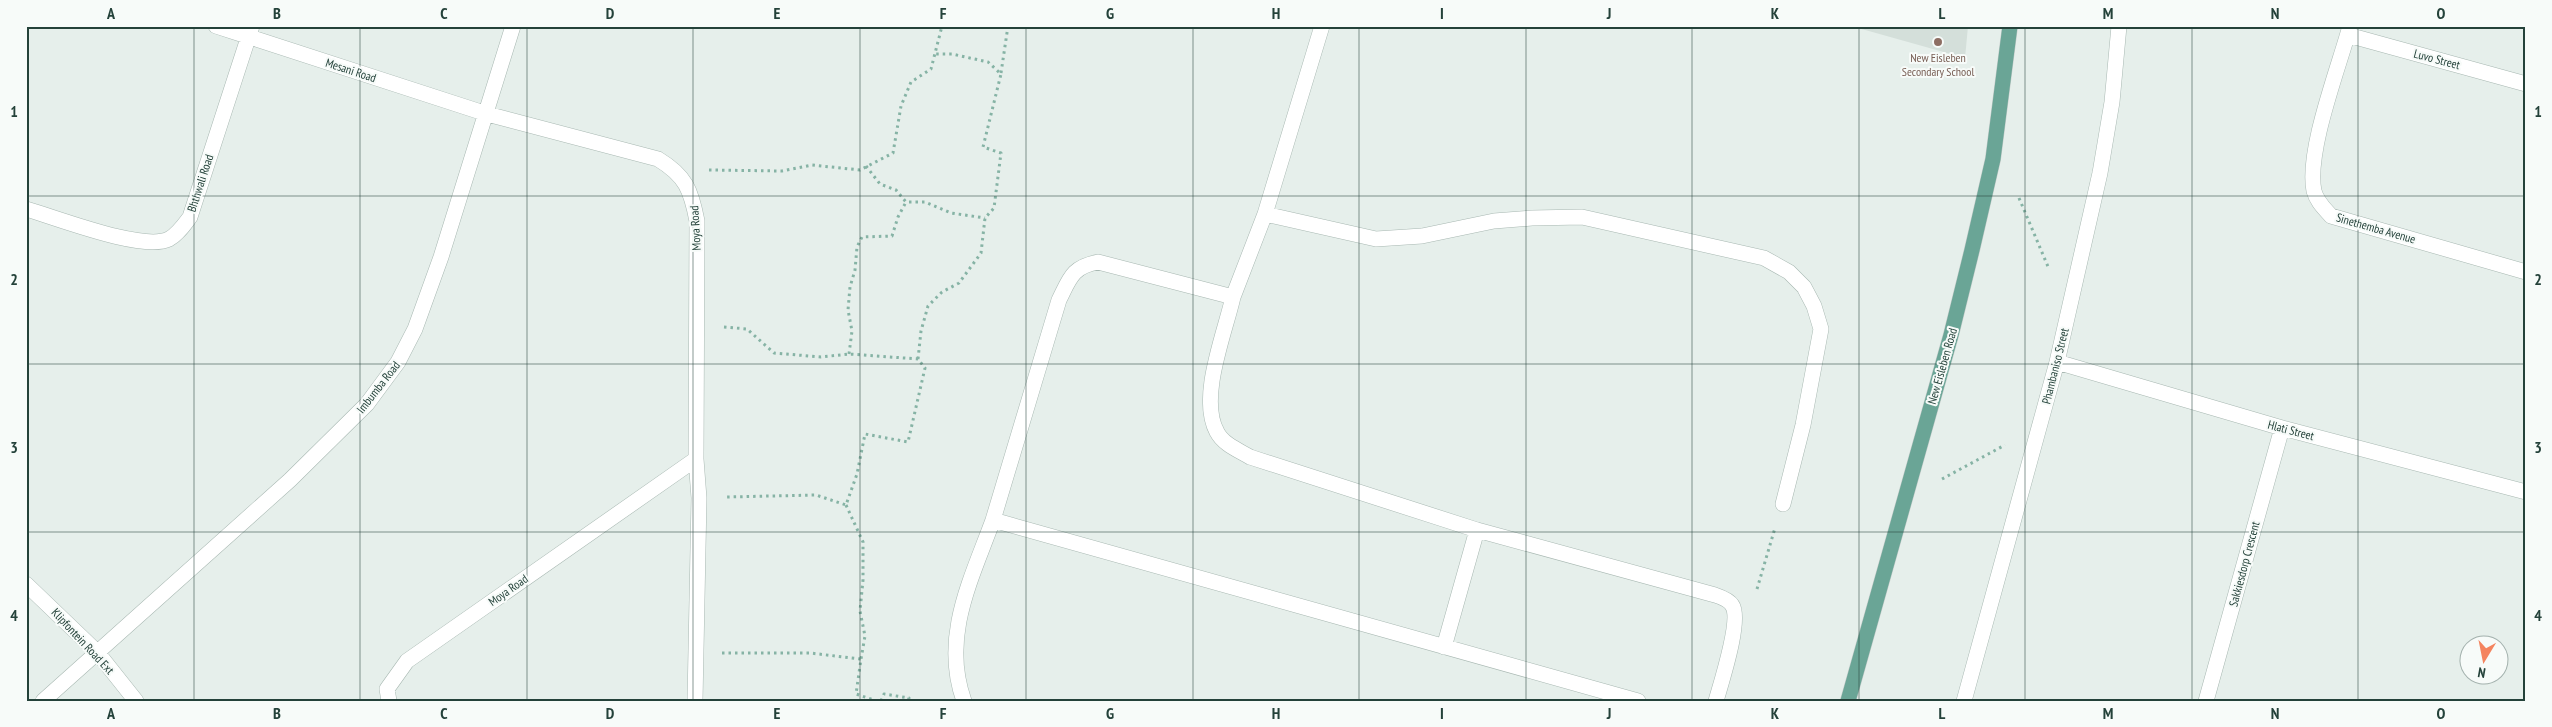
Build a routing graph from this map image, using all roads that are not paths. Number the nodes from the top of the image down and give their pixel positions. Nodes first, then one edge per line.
1 (216, 26) edge
2 (513, 26) edge
3 (1322, 26) edge
4 (2010, 26) edge
5 (2119, 26) edge
6 (251, 31) edge
7 (2349, 31) edge
8 (2526, 84) edge
9 (487, 114) junction
10 (26, 208) edge
11 (1265, 214) junction
12 (2526, 272) edge
13 (1233, 297) junction
14 (2057, 362) junction
15 (2282, 428) junction
16 (696, 459) junction
17 (2526, 492) edge
18 (1783, 504) road end
19 (994, 520) junction
20 (1477, 530) junction
21 (26, 584) edge
22 (1444, 647) junction
23 (97, 652) junction
24 (43, 701) edge
25 (136, 701) edge
26 (389, 701) edge
27 (695, 701) edge
28 (964, 701) edge
29 (1638, 701) edge
30 (1716, 701) edge
31 (1848, 701) edge
32 (1964, 701) edge
33 (2206, 701) edge

1 - 6 street, Mesani Road
2 - 9 street, Imbumba Road
3 - 11 street
4 - 31 main road, New Eisleben Road
5 - 14 street, Phambaniso Street
6 - 9 street, Mesani Road
6 - 10 street, Bhthwali Road
7 - 8 street, Luvo Street
7 - 12 street, Sinethemba Avenue
9 - 16 street, Moya Road
9 - 23 street, Imbumba Road
11 - 13 street
11 - 18 street
13 - 19 street
13 - 20 street
14 - 15 street, Hlati Street
14 - 32 street, Phambaniso Street
15 - 17 street, Hlati Street
15 - 33 street, Sakkiesdorp Crescent
16 - 26 street, Moya Road
16 - 27 street, Moya Road
19 - 22 street
19 - 28 street
20 - 22 street
20 - 30 street
21 - 23 street, Klipfontein Road Ext
22 - 29 street
23 - 24 street, Imbumba Road
23 - 25 street, Klipfontein Road Ext

